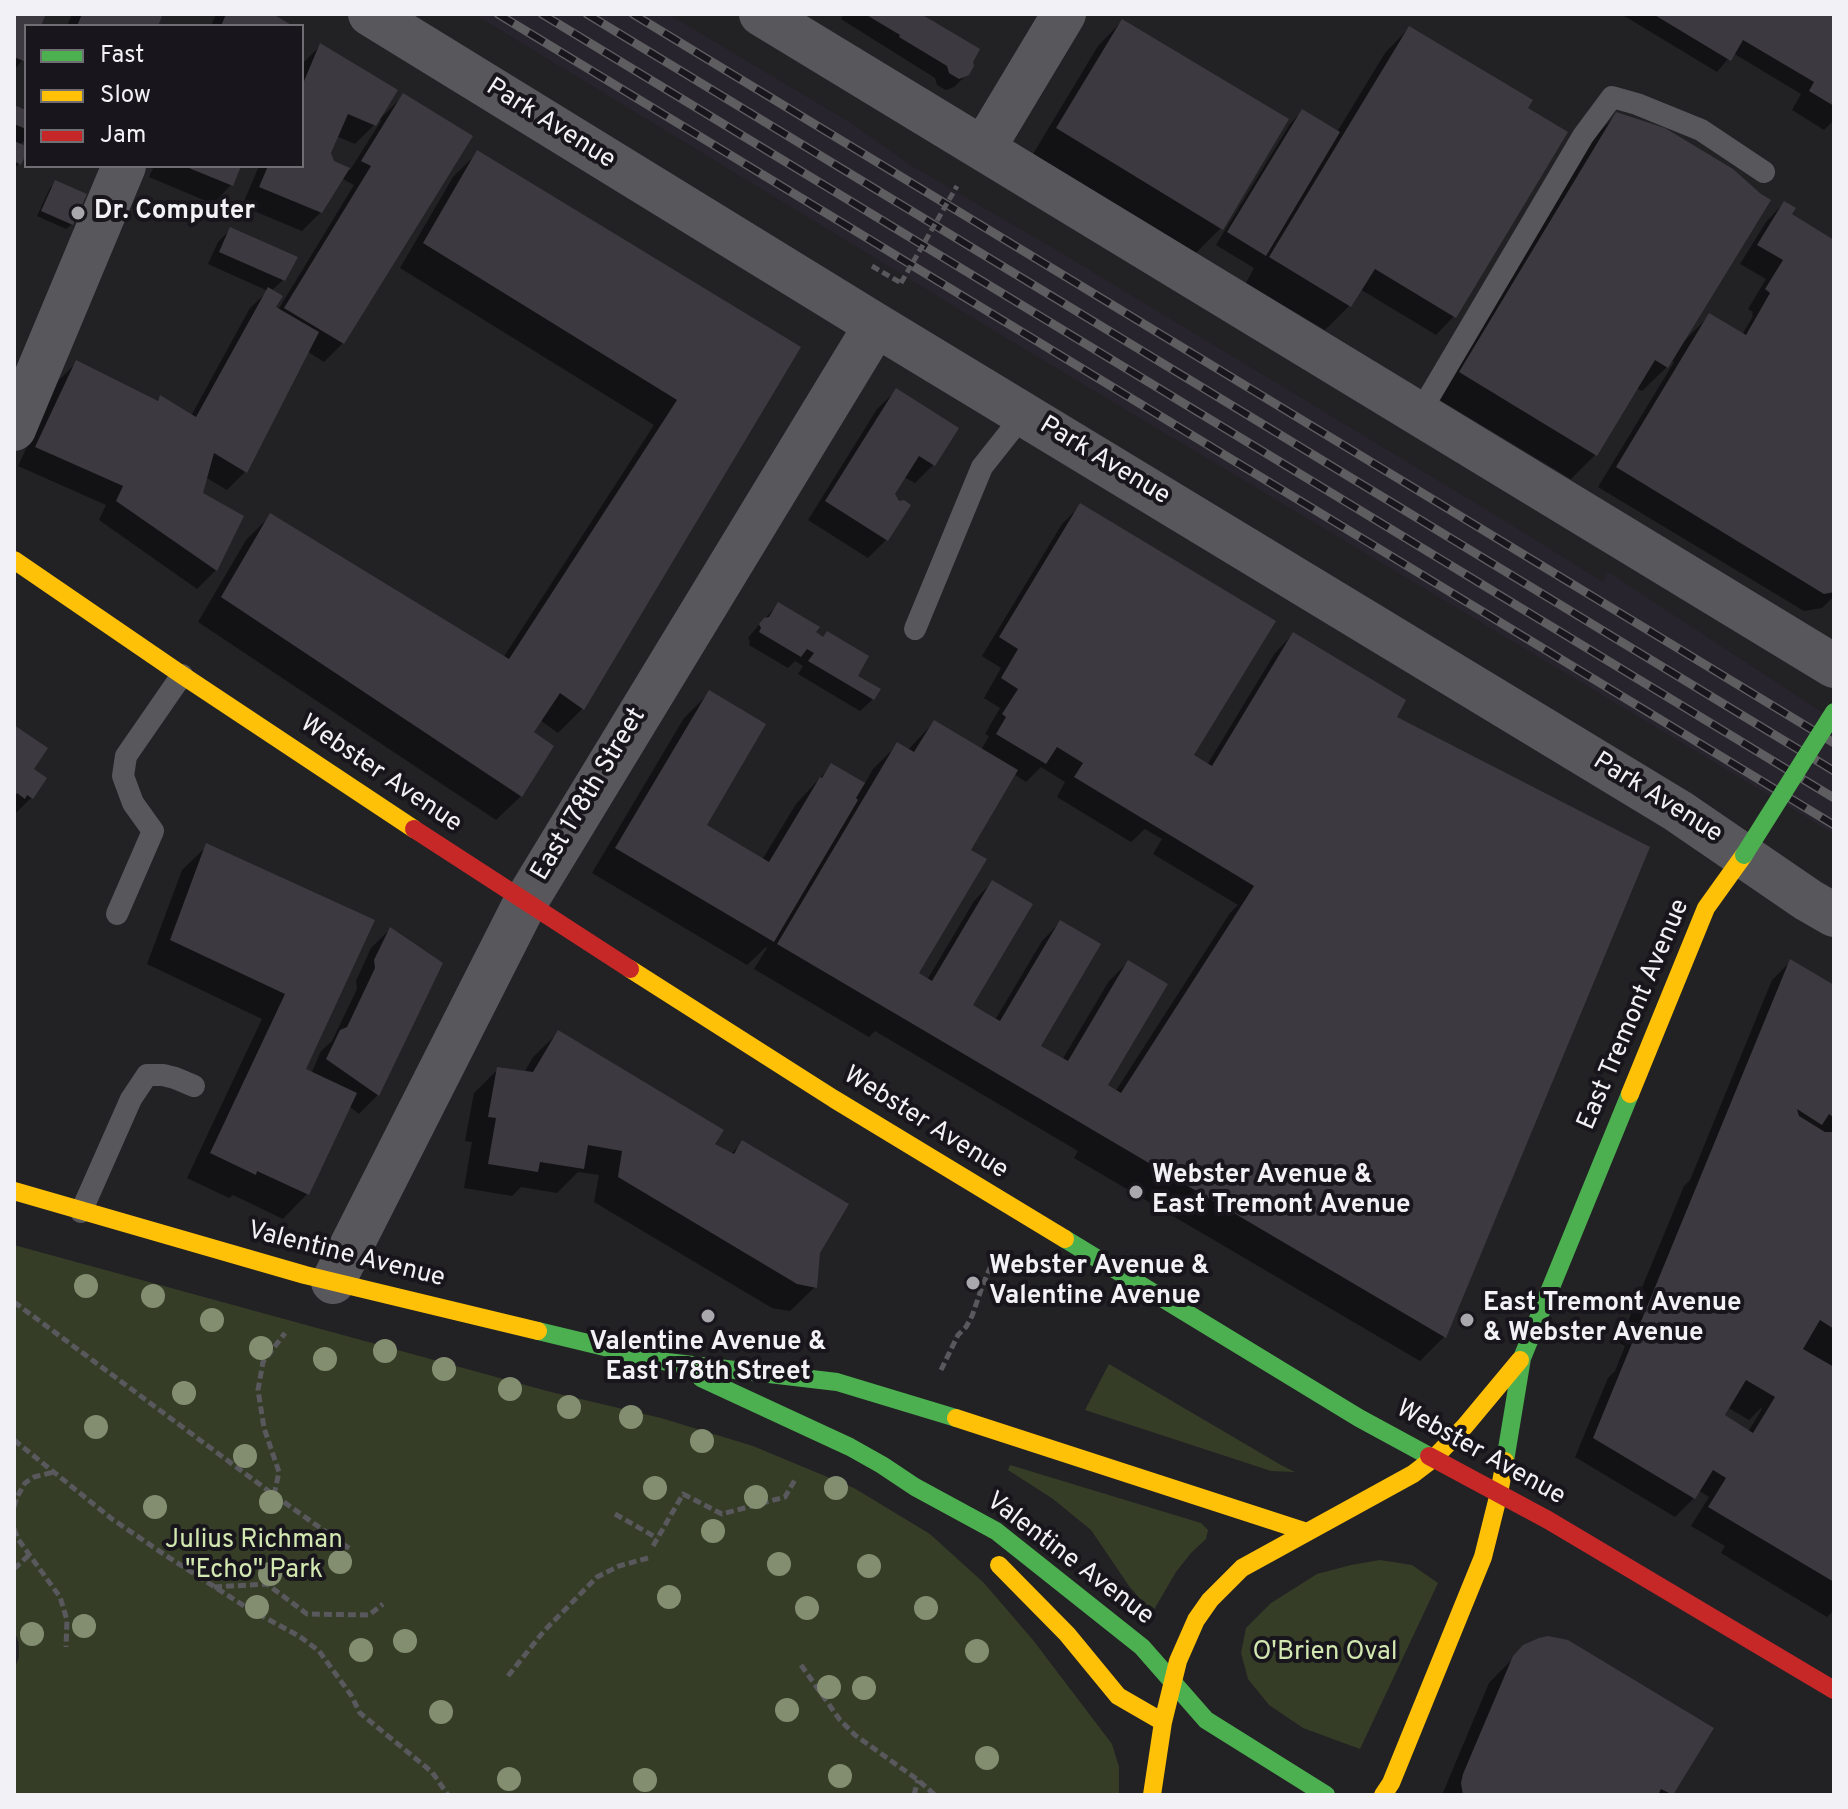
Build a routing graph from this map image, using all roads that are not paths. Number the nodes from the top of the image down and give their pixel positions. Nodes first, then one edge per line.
1 (370, 14) edge
2 (761, 14) edge
3 (1064, 14) edge
4 (983, 149) junction
5 (123, 168) edge
6 (1764, 172) dead end
7 (876, 325) junction
8 (1024, 414) junction
9 (1419, 414) junction
10 (14, 429) edge
11 (14, 560) edge
12 (915, 629) dead end
13 (1834, 666) edge
14 (182, 675) junction
15 (1834, 712) edge
16 (1744, 855) junction
17 (525, 903) junction
18 (117, 914) dead end
19 (1834, 915) edge
20 (194, 1086) dead end
21 (14, 1191) edge
22 (81, 1212) junction
23 (333, 1282) junction
24 (1522, 1358) junction
25 (667, 1362) junction
26 (1434, 1458) junction
27 (915, 1487) junction
28 (1499, 1493) junction
29 (1304, 1531) junction
30 (1172, 1682) junction
31 (1834, 1690) edge
32 (1163, 1722) junction
33 (1152, 1795) edge
34 (1326, 1795) edge
35 (1383, 1795) edge

1 - 7 street, Park Avenue
2 - 4 street
3 - 4 street
4 - 9 street
5 - 10 street
6 - 9 lane
7 - 8 street, Park Avenue
7 - 17 street, East 178th Street
8 - 12 lane
8 - 16 street, Park Avenue
9 - 13 street
11 - 14 main road, Webster Avenue
14 - 17 main road, Webster Avenue
14 - 18 lane
15 - 16 main road, East Tremont Avenue, bridge
16 - 19 street, Park Avenue
16 - 24 main road, East Tremont Avenue
17 - 23 street, East 178th Street
17 - 26 main road, Webster Avenue
20 - 22 lane
21 - 22 main road, Valentine Avenue
22 - 23 main road, Valentine Avenue
23 - 25 main road, Valentine Avenue
24 - 26 main road, East Tremont Avenue
24 - 28 main road, East Tremont Avenue
25 - 27 main road, Valentine Avenue
25 - 29 main road, Valentine Avenue
26 - 28 main road, Webster Avenue
26 - 29 main road, East Tremont Avenue
27 - 30 main road, Valentine Avenue
27 - 32 main road
28 - 31 main road, Webster Avenue
28 - 35 main road, East Tremont Avenue
29 - 30 main road, East Tremont Avenue
30 - 32 main road, East Tremont Avenue
30 - 34 main road, Valentine Avenue
32 - 33 main road, East Tremont Avenue

